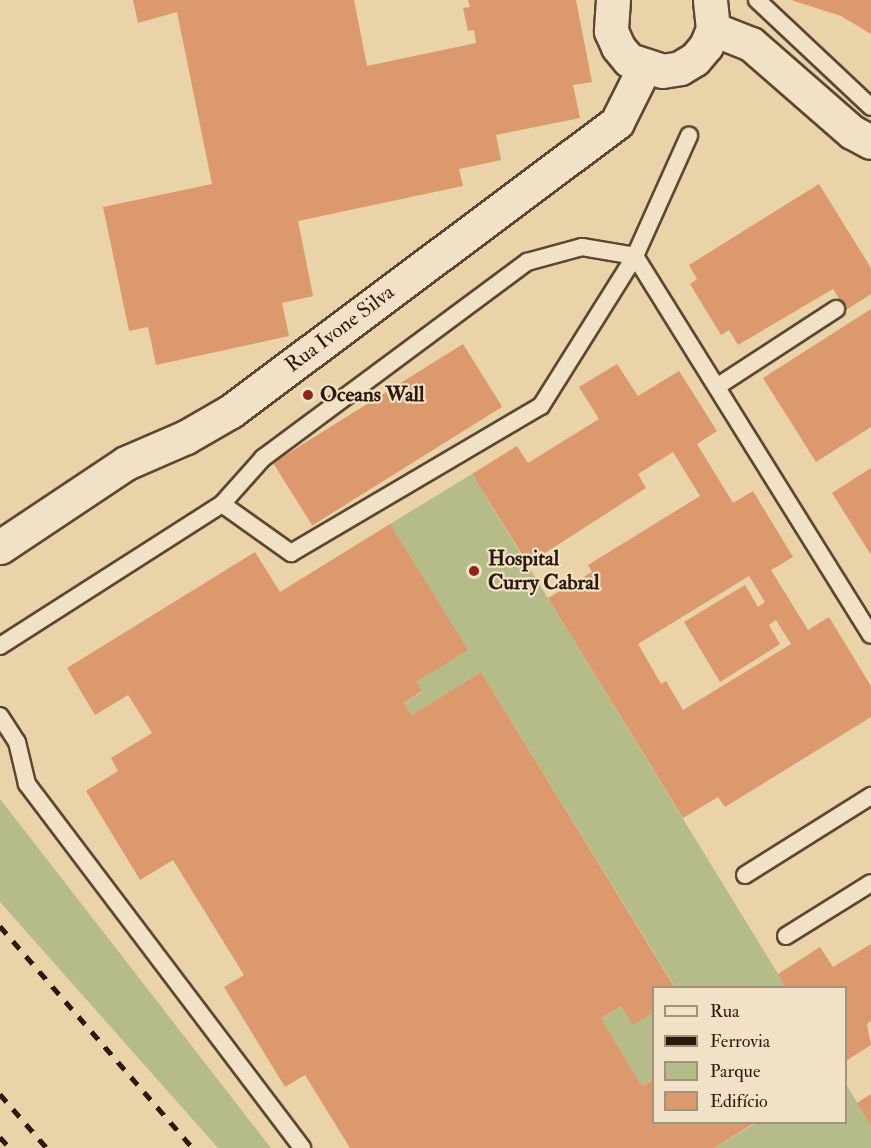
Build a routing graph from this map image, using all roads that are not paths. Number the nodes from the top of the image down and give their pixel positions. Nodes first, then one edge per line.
1 (758, 0) edge
2 (610, 5) edge
3 (712, 15) edge
4 (644, 68) junction
5 (871, 107) edge
6 (689, 136) dead end
7 (871, 142) edge
8 (634, 256) junction
9 (836, 309) dead end
10 (718, 386) junction
11 (222, 504) junction
12 (0, 547) edge
13 (871, 635) edge
14 (0, 646) edge
15 (0, 716) edge
16 (871, 796) edge
17 (745, 875) dead end
18 (871, 883) edge
19 (786, 936) dead end
20 (302, 1148) edge

1 - 5 lane
2 - 4 street
3 - 4 street
3 - 7 street
4 - 12 street, Rua Ivone Silva
6 - 8 lane
8 - 10 lane
8 - 11 lane
8 - 11 lane
9 - 10 lane
10 - 13 lane
11 - 14 lane
15 - 20 lane
16 - 17 lane
18 - 19 lane

